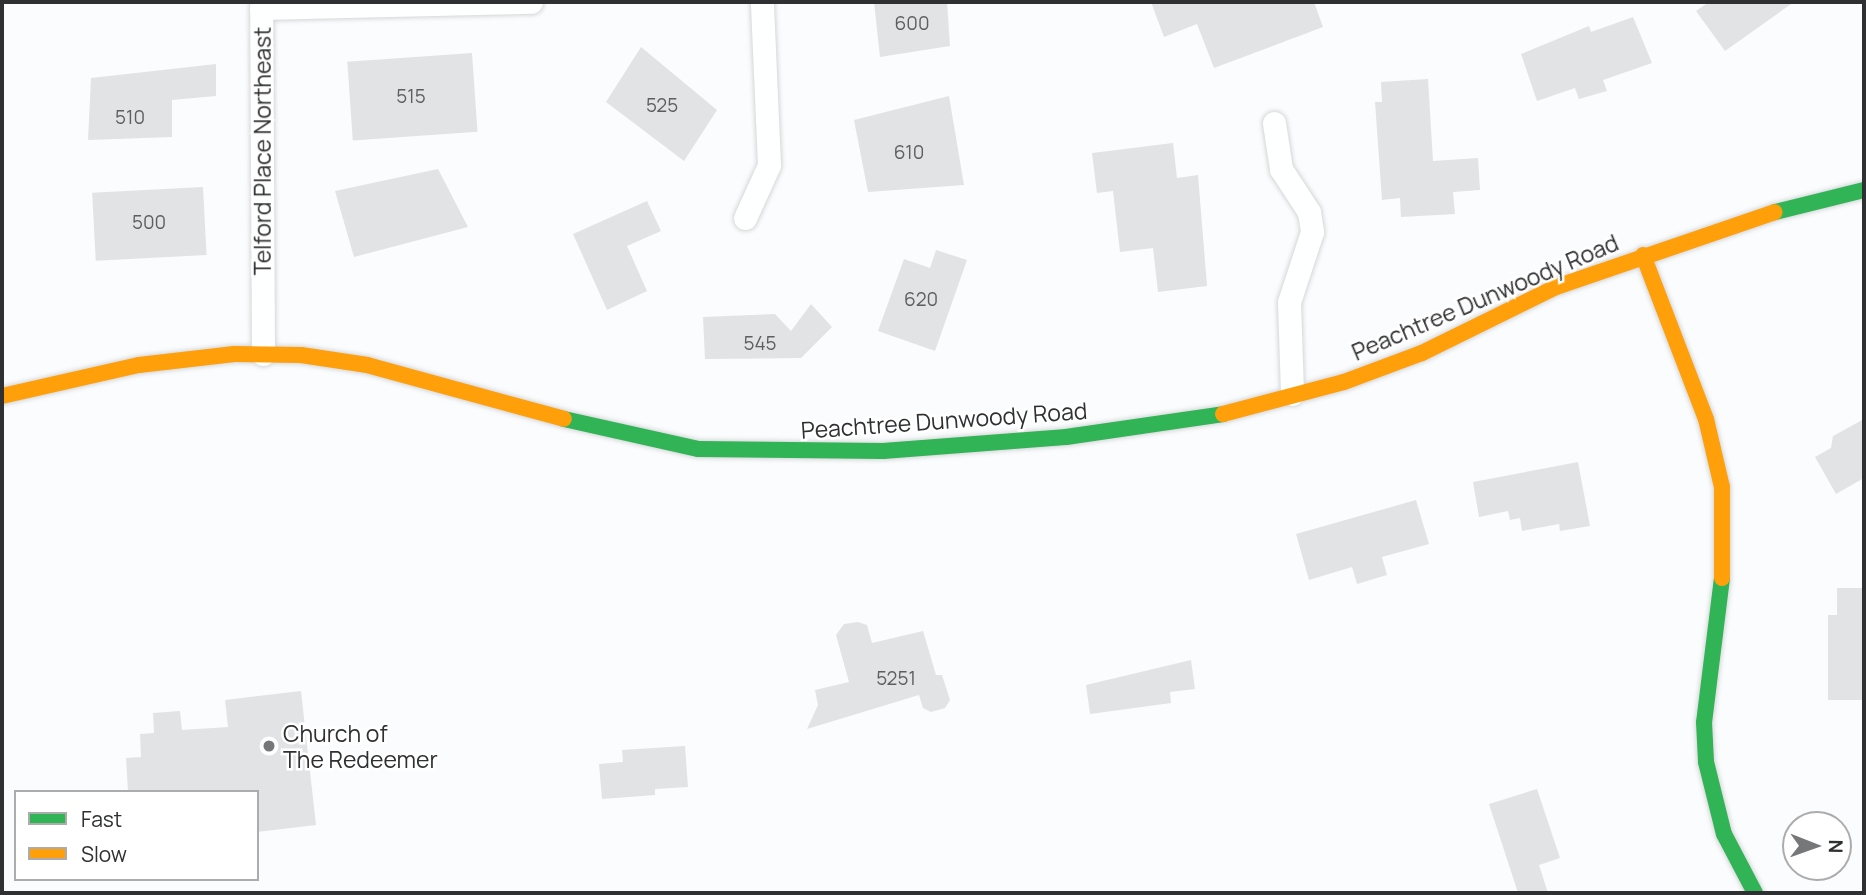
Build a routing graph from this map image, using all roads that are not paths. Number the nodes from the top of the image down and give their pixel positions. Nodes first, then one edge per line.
1 (531, 2) edge
2 (762, 2) edge
3 (1274, 123) dead end
4 (1864, 190) edge
5 (744, 218) dead end
6 (1643, 255) junction
7 (263, 354) junction
8 (1292, 394) junction
9 (2, 396) edge
10 (1755, 893) edge

1 - 7 street, Telford Place Northeast
2 - 5 street
3 - 8 street
4 - 6 main road, Peachtree Dunwoody Road
6 - 8 main road, Peachtree Dunwoody Road
6 - 10 main road
7 - 8 main road, Peachtree Dunwoody Road
7 - 9 main road, Peachtree Dunwoody Road

